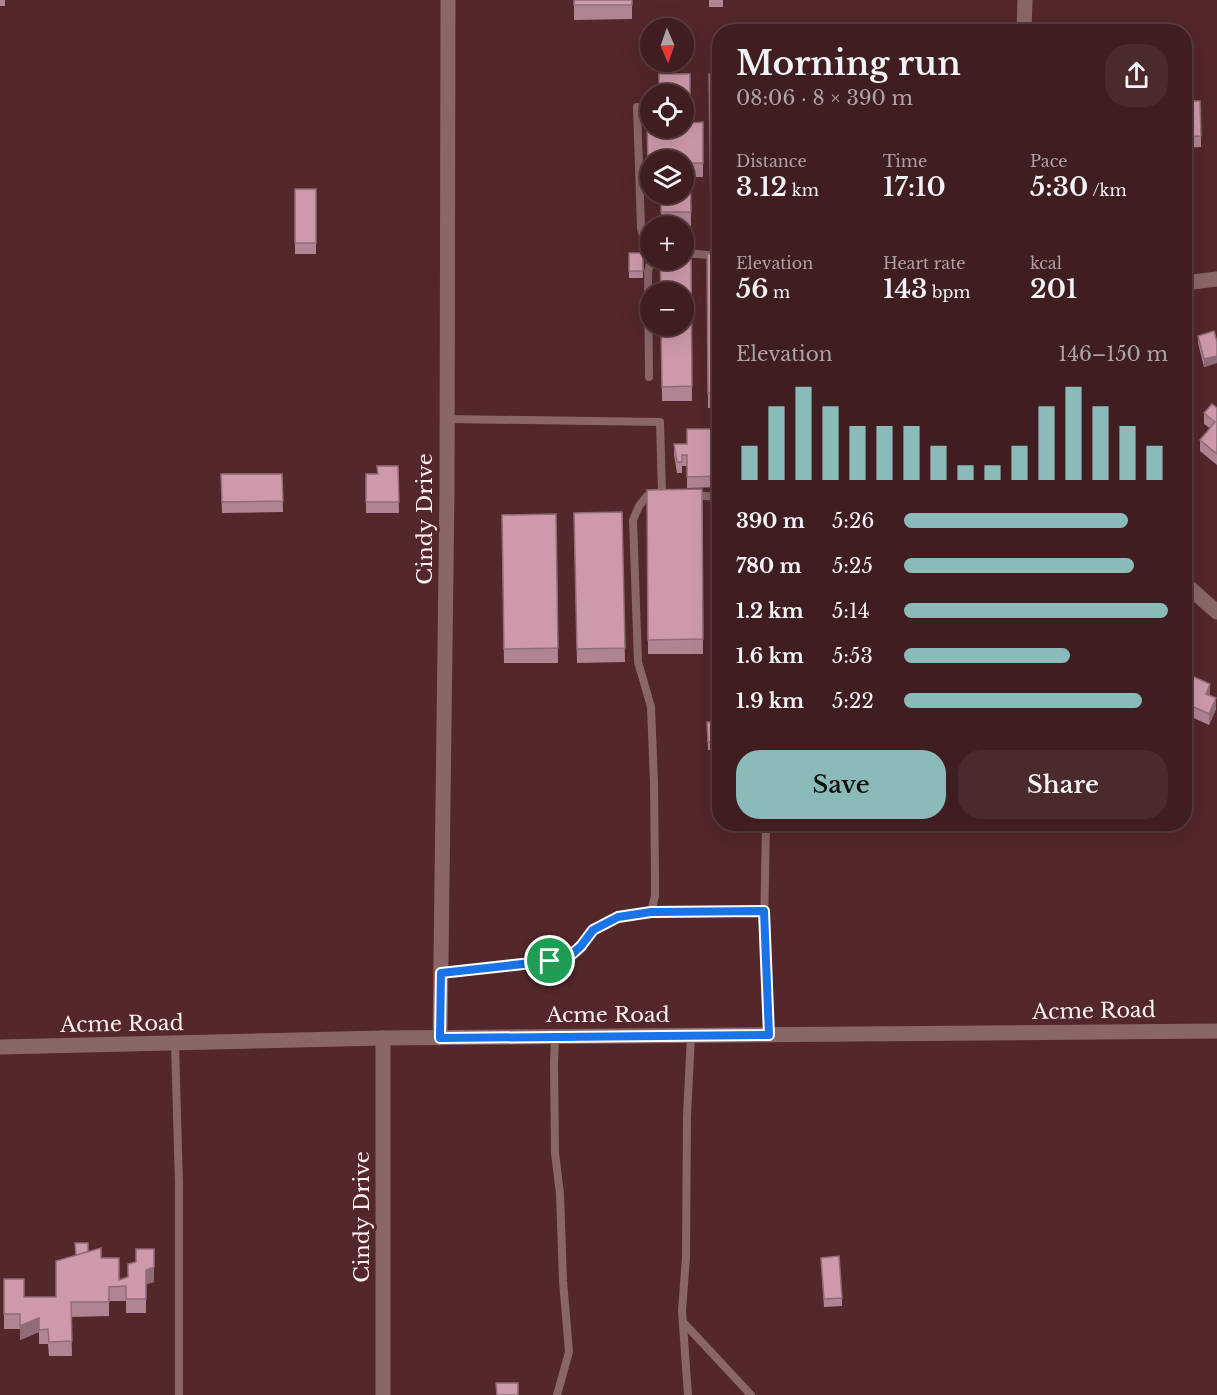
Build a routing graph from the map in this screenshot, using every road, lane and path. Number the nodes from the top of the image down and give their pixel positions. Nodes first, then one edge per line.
1 (448, 0) edge
2 (1024, 0) edge
3 (1024, 24) edge
4 (637, 107) dead end
5 (641, 216) edge
6 (694, 254) edge
7 (712, 255) edge
8 (648, 270) edge
9 (1217, 279) edge
10 (1192, 282) edge
11 (649, 377) dead end
12 (447, 419) junction
13 (662, 493) junction
14 (673, 494) edge
15 (685, 495) edge
16 (712, 497) edge
17 (1192, 590) edge
18 (1217, 612) edge
19 (766, 831) edge
20 (764, 911) junction
21 (651, 912) junction
22 (441, 973) junction
23 (1217, 1031) edge
24 (691, 1035) junction
25 (769, 1035) junction
26 (555, 1036) junction
27 (383, 1038) junction
28 (440, 1038) junction
29 (174, 1044) junction
30 (0, 1047) edge
31 (683, 1322) junction
32 (179, 1395) edge
33 (383, 1395) edge
34 (557, 1395) edge
35 (688, 1395) edge
36 (751, 1395) edge

1 - 12 street, Cindy Drive
2 - 3 street
4 - 5 lane
6 - 7 lane
8 - 11 lane
9 - 10 street
12 - 13 lane
12 - 22 street, Cindy Drive
13 - 14 lane
13 - 21 lane
15 - 16 lane
17 - 18 street
19 - 20 lane
20 - 21 lane
20 - 25 lane
21 - 22 lane
22 - 28 street, Cindy Drive
23 - 25 street, Acme Road
24 - 25 street, Acme Road
24 - 26 street, Acme Road
24 - 31 lane
26 - 28 street, Acme Road
26 - 34 lane
27 - 28 street, Acme Road
27 - 29 street, Acme Road
27 - 33 street, Cindy Drive
29 - 30 street, Acme Road
29 - 32 lane
31 - 35 lane
31 - 36 lane

